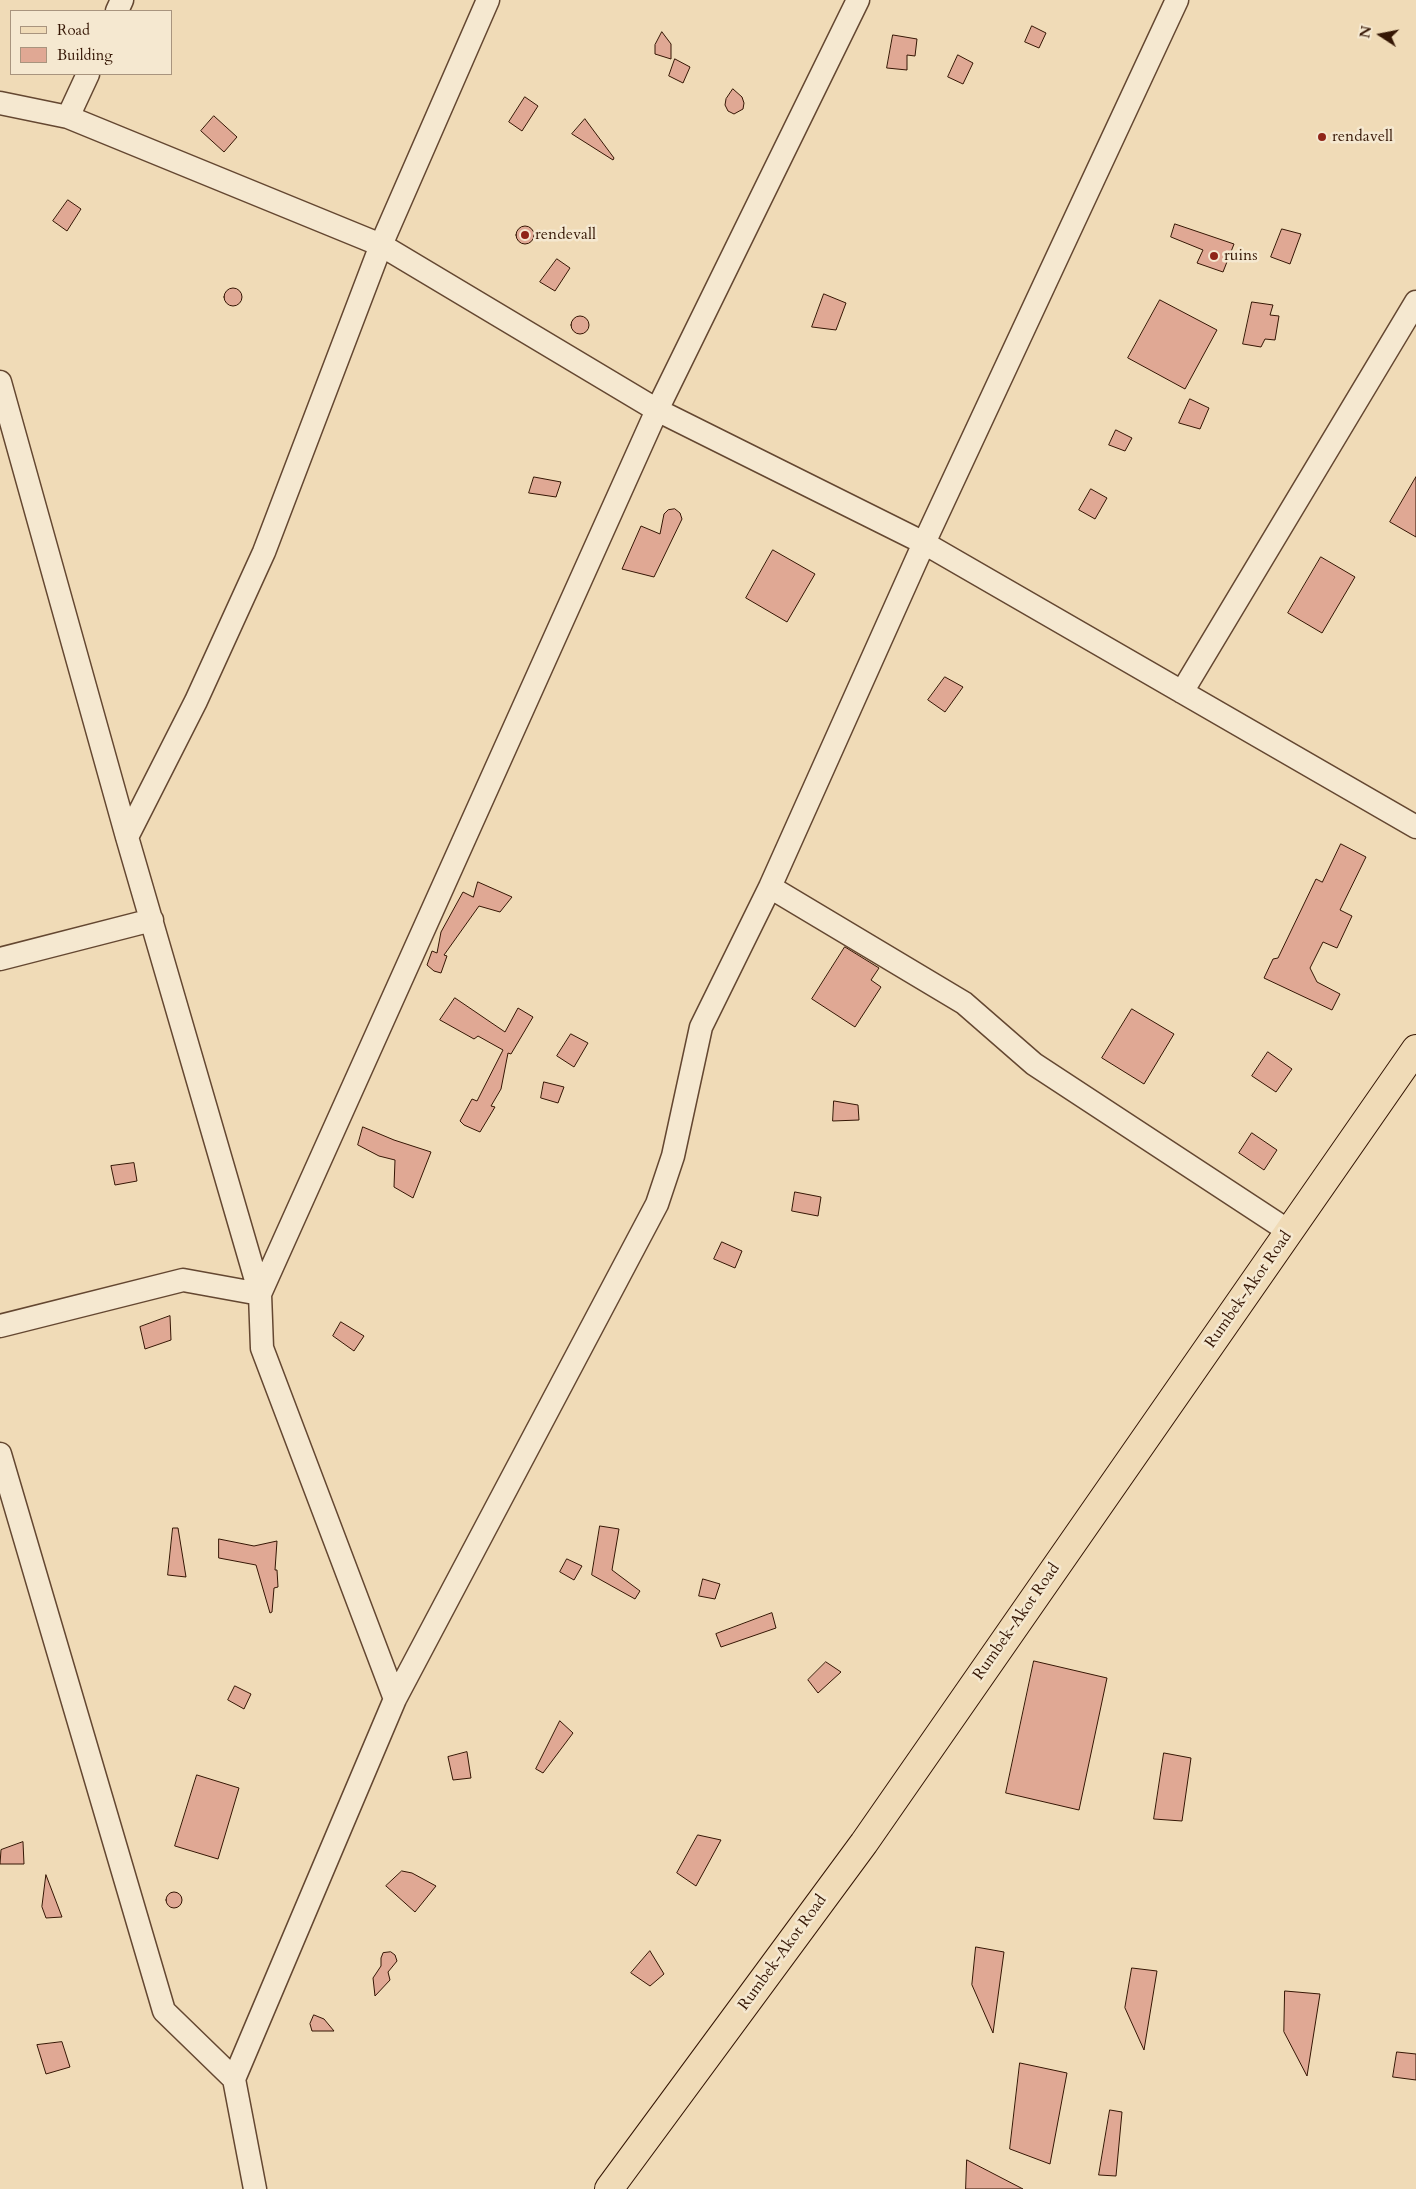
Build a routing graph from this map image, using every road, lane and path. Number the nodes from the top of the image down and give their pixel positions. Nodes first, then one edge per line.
1 (488, 0) edge
2 (858, 0) edge
3 (1177, 0) edge
4 (88, 75) edge
5 (0, 103) edge
6 (68, 117) junction
7 (381, 245) junction
8 (1416, 302) edge
9 (0, 382) edge
10 (657, 410) junction
11 (924, 543) junction
12 (1182, 692) junction
13 (1416, 827) edge
14 (128, 837) junction
15 (770, 887) junction
16 (152, 920) junction
17 (0, 959) edge
18 (1416, 1049) edge
19 (1290, 1232) junction
20 (260, 1294) junction
21 (0, 1326) edge
22 (0, 1454) edge
23 (396, 1698) junction
24 (234, 2079) junction
25 (255, 2189) edge
26 (609, 2189) edge

1 - 7 street
2 - 10 street
3 - 11 street
4 - 6 street
5 - 6 street
6 - 7 street
7 - 10 street
7 - 14 street
8 - 12 street
9 - 14 street
10 - 11 street
10 - 20 street
11 - 12 street
11 - 15 street
12 - 13 street
14 - 16 street
15 - 19 street
15 - 23 street
16 - 17 street
16 - 20 street
18 - 19 main road, Rumbek-Akot Road
19 - 26 main road, Rumbek-Akot Road
20 - 21 street
20 - 23 street
22 - 24 street
23 - 24 street
24 - 25 street

